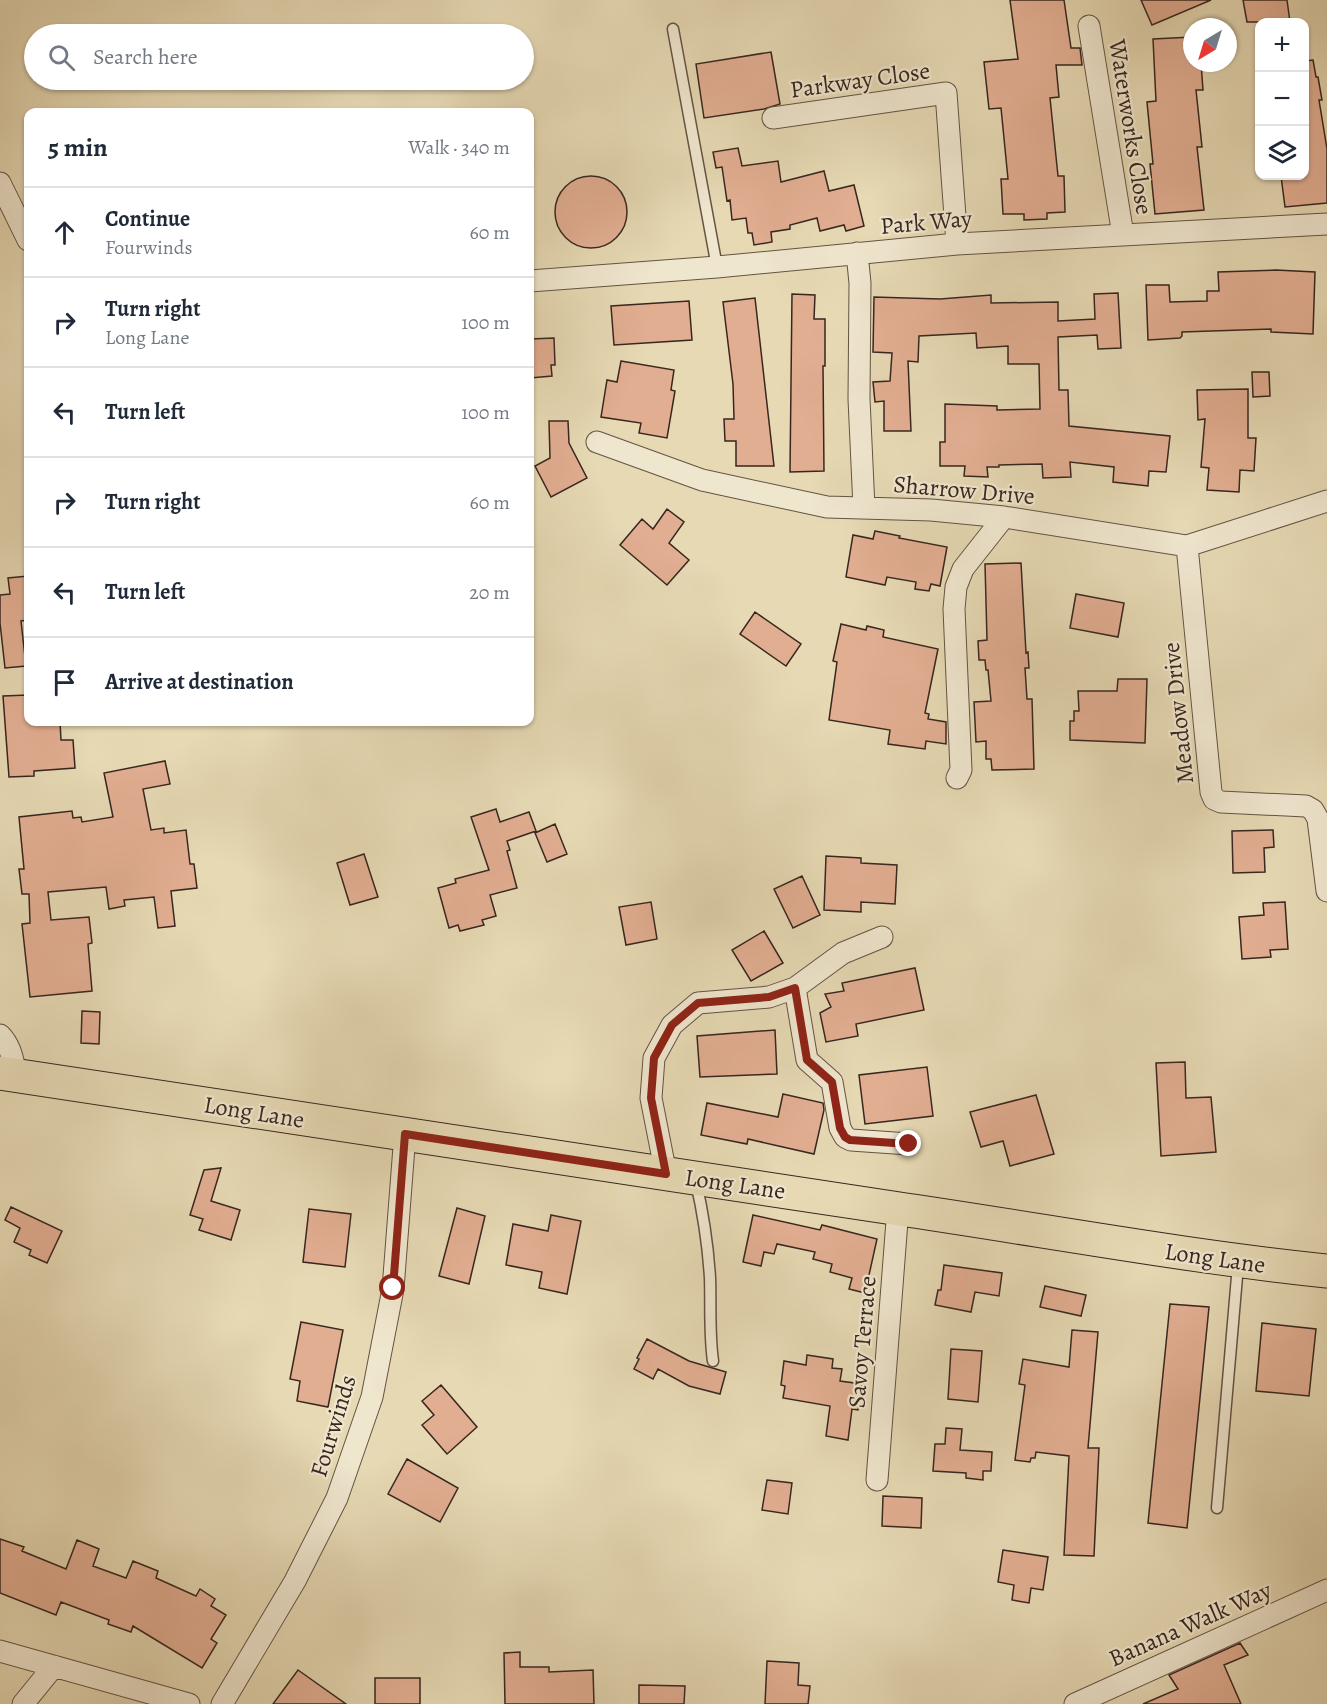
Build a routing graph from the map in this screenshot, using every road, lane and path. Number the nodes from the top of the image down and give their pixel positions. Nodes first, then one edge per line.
1 (1089, 26) dead end
2 (673, 28) dead end
3 (772, 118) dead end
4 (0, 183) edge
5 (1327, 224) edge
6 (24, 232) edge
7 (1123, 235) junction
8 (957, 244) junction
9 (858, 253) junction
10 (717, 267) junction
11 (534, 281) edge
12 (597, 442) dead end
13 (1327, 501) edge
14 (864, 508) junction
15 (1004, 517) junction
16 (1187, 546) junction
17 (957, 778) dead end
18 (1327, 891) edge
19 (882, 937) dead end
20 (795, 988) junction
21 (0, 1035) edge
22 (7, 1074) edge
23 (405, 1134) junction
24 (909, 1144) dead end
25 (680, 1176) junction
26 (898, 1208) junction
27 (1239, 1262) junction
28 (1327, 1271) edge
29 (713, 1361) dead end
30 (877, 1480) dead end
31 (1216, 1508) dead end
32 (1327, 1590) edge
33 (0, 1651) edge
34 (54, 1666) junction
35 (23, 1704) edge
36 (189, 1704) edge
37 (222, 1704) edge
38 (1075, 1704) edge

1 - 7 street, Waterworks Close
2 - 10 lane
3 - 8 street, Parkway Close
4 - 6 street
5 - 7 street, Park Way
7 - 8 street, Park Way
8 - 9 street, Park Way
9 - 10 street, Park Way
9 - 14 street
10 - 11 street, Park Way
12 - 14 street, Sharrow Drive
13 - 16 street, Sharrow Drive
14 - 15 street, Sharrow Drive
15 - 16 street, Sharrow Drive
15 - 17 street
16 - 18 street, Meadow Drive
19 - 20 street
20 - 24 street
20 - 25 street
21 - 22 street
22 - 23 main road, Long Lane
23 - 25 main road, Long Lane
23 - 37 street, Fourwinds
25 - 26 main road, Long Lane
25 - 29 lane
26 - 27 main road, Long Lane
26 - 30 street, Savoy Terrace
27 - 28 main road, Long Lane
27 - 31 lane
32 - 38 street, Banana Walk Way
33 - 34 street
34 - 35 street
34 - 36 street

